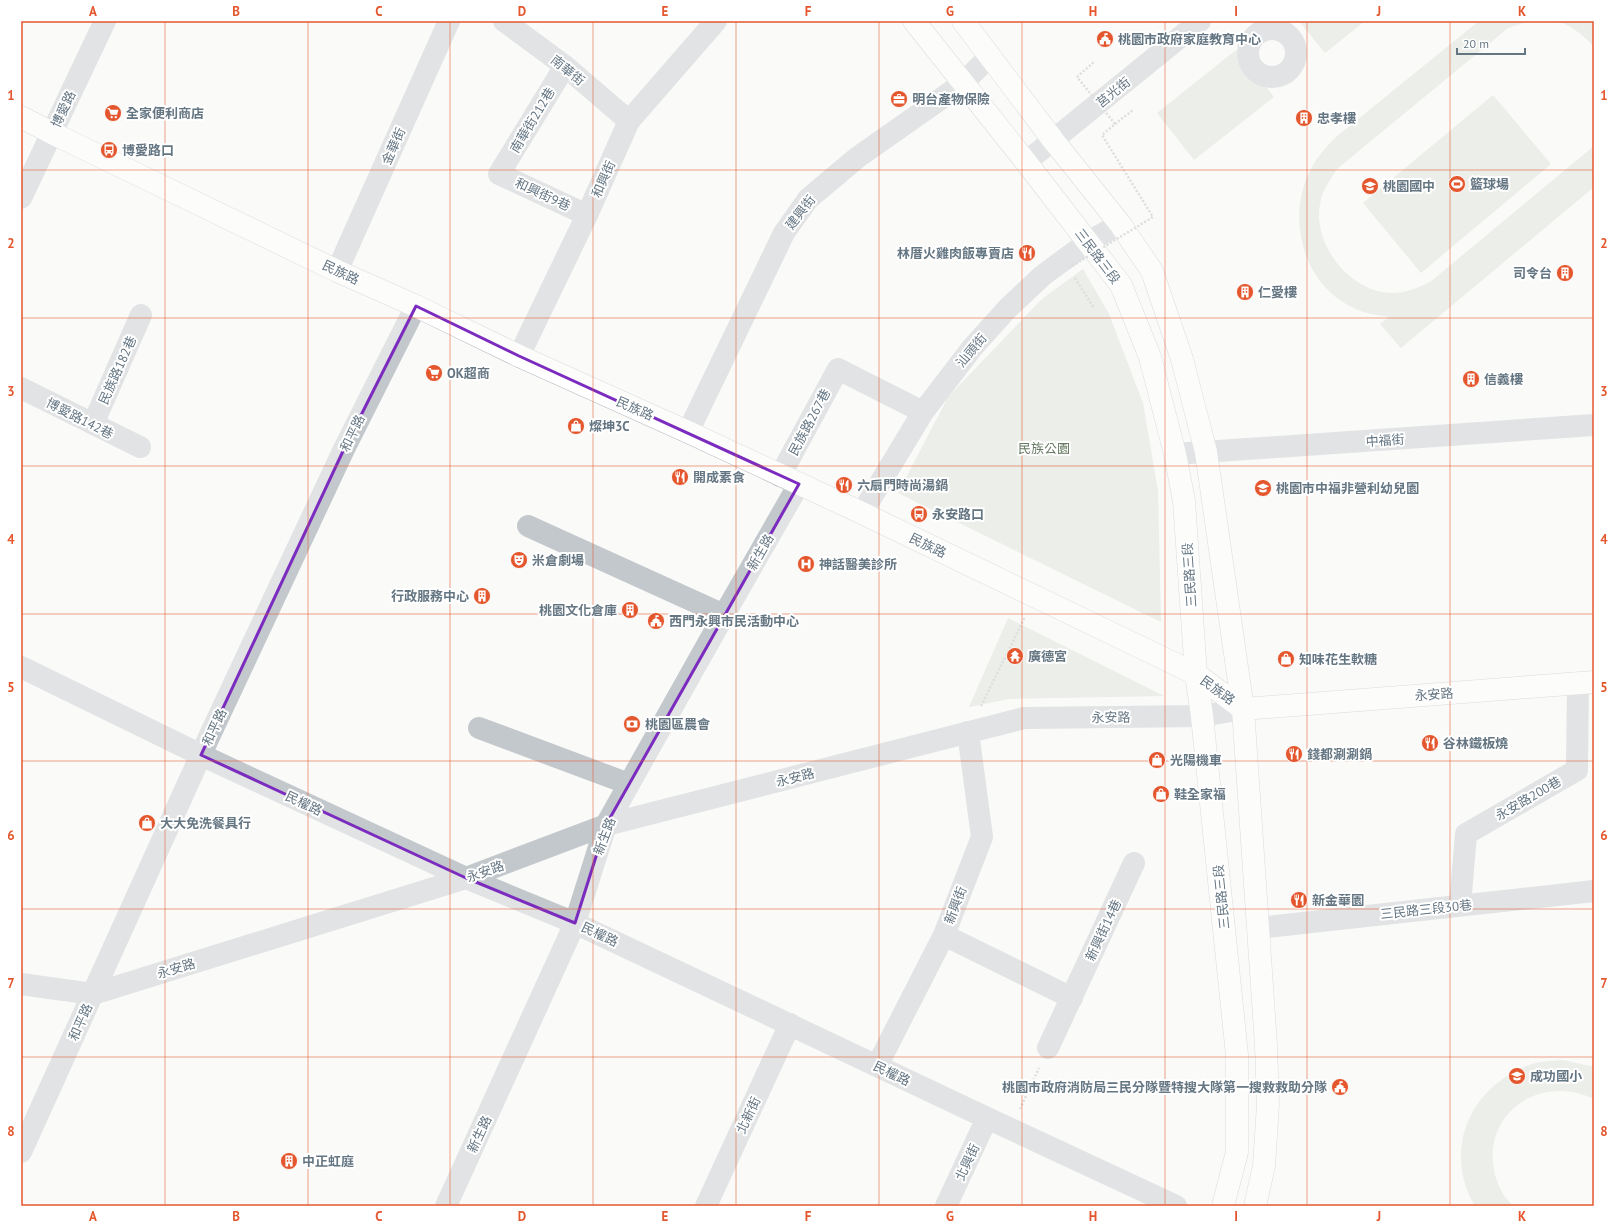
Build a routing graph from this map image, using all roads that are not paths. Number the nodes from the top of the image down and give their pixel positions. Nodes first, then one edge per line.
1 (105, 21) edge
2 (449, 21) edge
3 (504, 21) edge
4 (716, 21) edge
5 (914, 21) edge
6 (963, 21) edge
7 (1200, 21) edge
8 (990, 56) junction
9 (565, 66) junction
10 (962, 84) junction
11 (21, 117) edge
12 (629, 121) junction
13 (52, 133) junction
14 (1053, 140) junction
15 (1026, 162) junction
16 (499, 174) joint
17 (21, 198) edge
18 (587, 215) junction
19 (1120, 224) junction
20 (1088, 242) junction
21 (337, 271) junction
22 (416, 306) junction
23 (141, 316) dead end
24 (519, 356) junction
25 (21, 388) edge
26 (923, 412) junction
27 (93, 424) junction
28 (1594, 425) edge
29 (688, 432) junction
30 (140, 447) dead end
31 (1206, 452) junction
32 (1175, 454) junction
33 (790, 480) junction
34 (862, 513) junction
35 (528, 526) dead end
36 (724, 615) junction
37 (21, 667) edge
38 (1196, 674) junction
39 (1586, 683) edge
40 (1243, 709) junction
41 (1202, 716) junction
42 (479, 728) dead end
43 (968, 732) junction
44 (201, 755) junction
45 (629, 784) junction
46 (606, 825) junction
47 (1134, 863) dead end
48 (466, 878) junction
49 (1594, 891) edge
50 (1460, 905) junction
51 (575, 923) junction
52 (1258, 928) junction
53 (944, 935) junction
54 (21, 984) edge
55 (93, 994) junction
56 (1072, 998) junction
57 (790, 1024) junction
58 (1048, 1048) road end
59 (877, 1066) junction
60 (987, 1118) junction
61 (21, 1152) edge
62 (446, 1206) edge
63 (706, 1206) edge
64 (946, 1206) edge
65 (1176, 1206) edge
66 (1223, 1206) edge
67 (1255, 1206) edge

1 - 13 street, 博愛路
2 - 21 street, 金華街
3 - 9 street, 南華街
4 - 12 street, 和興街
5 - 10 main road, 三民路三段
6 - 8 main road
7 - 14 street, 莒光街
8 - 10 street, 建興街
8 - 14 main road
9 - 12 street, 南華街
9 - 16 street, 南華街212巷
10 - 15 main road, 三民路三段
10 - 29 street, 建興街
11 - 13 main road, 民族路
12 - 18 street, 和興街
13 - 17 street, 博愛路
13 - 21 main road, 民族路
14 - 15 street, 莒光街
14 - 19 main road
15 - 20 main road, 三民路三段
16 - 18 street, 和興街9巷
18 - 24 street, 和興街
19 - 20 street, 汕頭街
19 - 31 main road
20 - 26 street, 汕頭街
20 - 32 main road, 三民路三段
21 - 22 main road, 民族路
22 - 24 main road, 民族路
22 - 44 street, 和平路
23 - 27 street, 民族路182巷
24 - 29 main road, 民族路
25 - 27 street, 博愛路142巷
26 - 33 street, 民族路267巷
26 - 34 street, 汕頭街
27 - 30 street, 博愛路142巷
28 - 31 street, 中福街
29 - 33 main road, 民族路
31 - 32 street, 中福街
31 - 40 main road
32 - 38 main road, 三民路三段
33 - 34 main road, 民族路
33 - 36 street, 新生路
34 - 38 main road, 民族路
35 - 36 street
36 - 45 street, 新生路
37 - 44 street, 民權路
38 - 40 main road, 民族路
38 - 41 main road, 三民路三段
39 - 40 main road, 永安路
39 - 50 street, 永安路200巷
40 - 41 street, 永安路
40 - 52 main road
41 - 43 street, 永安路
41 - 66 main road, 三民路三段
42 - 45 street
43 - 46 street, 永安路
43 - 53 street, 新興街
44 - 48 street, 民權路
44 - 55 street, 和平路
45 - 46 street, 新生路
46 - 48 street, 永安路
46 - 51 street, 新生路
47 - 56 street, 新興街14巷
48 - 51 street, 民權路
48 - 55 street, 永安路
49 - 50 street, 三民路三段30巷
50 - 52 street, 三民路三段30巷
51 - 57 street, 民權路
51 - 62 street, 新生路
52 - 67 main road
53 - 56 street
53 - 59 street, 新興街
54 - 55 street, 永安路
55 - 61 street, 和平路
56 - 58 street, 新興街14巷
57 - 59 street, 民權路
57 - 63 street, 北新街
59 - 60 street, 民權路
60 - 64 street, 北興街
60 - 65 street, 民權路

